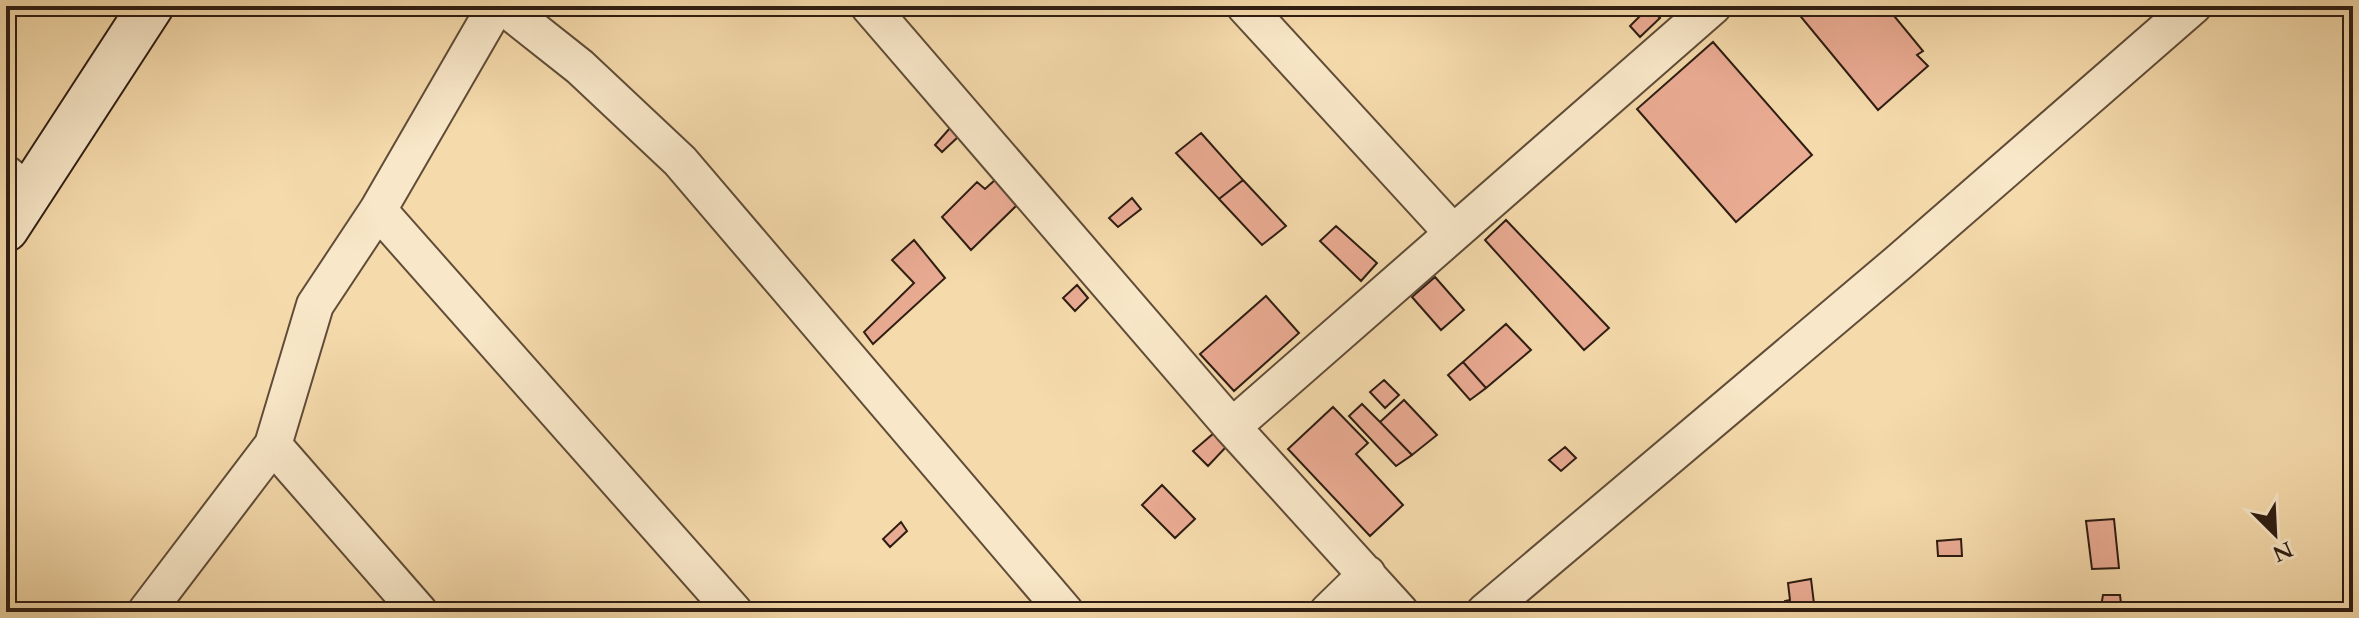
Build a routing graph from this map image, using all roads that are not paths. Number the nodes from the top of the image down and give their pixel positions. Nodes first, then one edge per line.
1 (151, 6) edge
2 (496, 6) edge
3 (503, 6) edge
4 (869, 6) edge
5 (1245, 6) edge
6 (1713, 6) edge
7 (2193, 6) edge
8 (18, 183) edge
9 (378, 210) junction
10 (6, 229) edge
11 (1453, 233) junction
12 (1232, 427) junction
13 (273, 445) junction
14 (1367, 574) junction
15 (146, 612) edge
16 (419, 612) edge
17 (734, 612) edge
18 (1065, 612) edge
19 (1328, 612) edge
20 (1400, 612) edge
21 (1485, 612) edge

1 - 8 main road
2 - 9 street
3 - 18 street
4 - 12 street
5 - 11 street
6 - 11 street
7 - 21 street
8 - 10 main road
9 - 13 street
9 - 17 street
11 - 12 street
12 - 14 street
13 - 15 street
13 - 16 street
14 - 19 street
14 - 20 street

